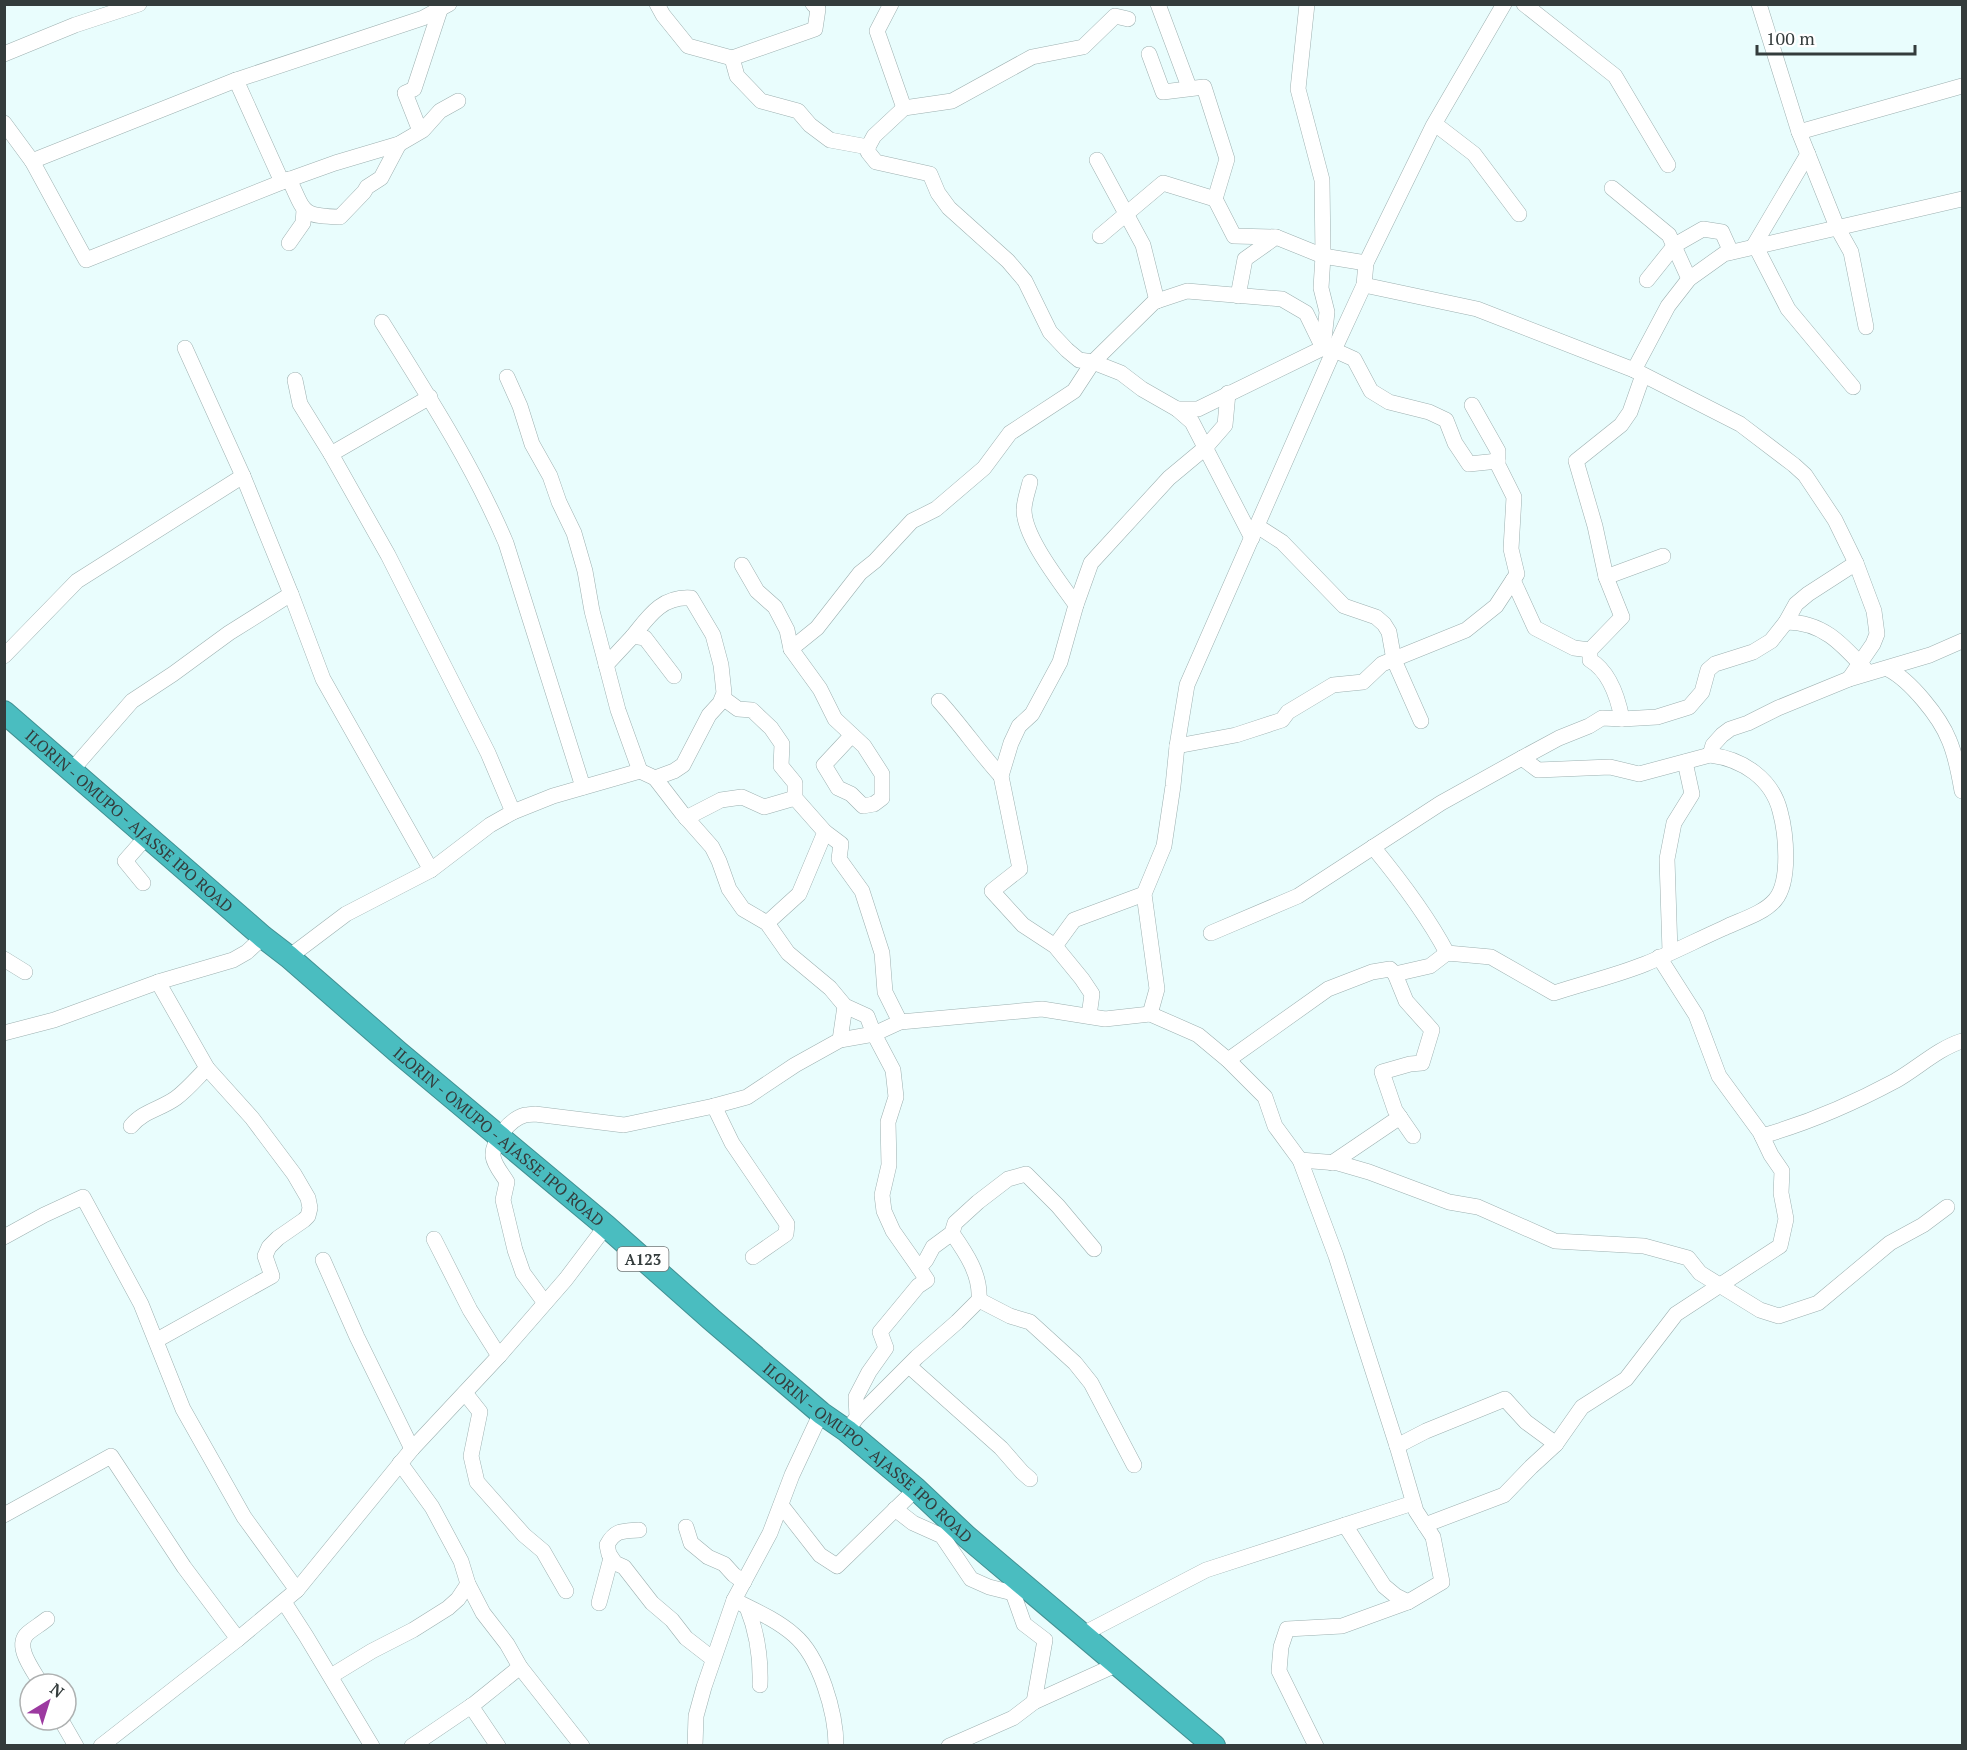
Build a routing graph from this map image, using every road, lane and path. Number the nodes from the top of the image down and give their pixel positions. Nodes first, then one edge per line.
1 (139, 4) edge
2 (657, 4) edge
3 (813, 4) edge
4 (891, 4) edge
5 (1158, 4) edge
6 (1307, 4) edge
7 (1504, 4) edge
8 (1524, 4) edge
9 (1759, 4) edge
10 (445, 7) edge
11 (113, 9) edge
12 (1128, 19) dead end
13 (4, 54) edge
14 (1149, 54) dead end
15 (732, 58) junction
16 (236, 80) junction
17 (1962, 86) edge
18 (1189, 87) junction
19 (458, 101) dead end
20 (904, 108) junction
21 (4, 123) edge
22 (1435, 124) junction
23 (420, 131) junction
24 (1799, 132) junction
25 (399, 144) junction
26 (868, 147) junction
27 (1808, 154) junction
28 (32, 160) junction
29 (1097, 160) dead end
30 (1668, 165) dead end
31 (285, 180) junction
32 (1612, 188) dead end
33 (1962, 198) edge
34 (1215, 199) junction
35 (304, 210) junction
36 (1519, 213) dead end
37 (1125, 215) junction
38 (1837, 227) junction
39 (1100, 236) dead end
40 (1276, 237) junction
41 (289, 243) dead end
42 (1675, 245) junction
43 (1755, 247) junction
44 (1731, 252) junction
45 (1323, 256) junction
46 (1366, 263) junction
47 (1689, 279) junction
48 (1647, 280) dead end
49 (1364, 285) junction
50 (1238, 296) junction
51 (1157, 301) junction
52 (382, 322) dead end
53 (1866, 327) dead end
54 (185, 348) dead end
55 (1328, 349) junction
56 (1093, 362) junction
57 (1638, 373) junction
58 (507, 377) dead end
59 (295, 380) dead end
60 (1853, 387) dead end
61 (1228, 393) junction
62 (430, 398) junction
63 (1472, 405) dead end
64 (1177, 409) junction
65 (1205, 448) junction
66 (331, 454) junction
67 (1498, 461) junction
68 (243, 476) junction
69 (1030, 482) dead end
70 (1255, 532) junction
71 (1663, 556) dead end
72 (1856, 563) junction
73 (742, 565) dead end
74 (1606, 577) junction
75 (1513, 580) junction
76 (291, 594) junction
77 (1076, 605) junction
78 (1786, 621) junction
79 (633, 636) junction
80 (1962, 641) edge
81 (791, 649) junction
82 (1590, 650) junction
83 (4, 656) edge
84 (1394, 660) junction
85 (606, 664) junction
86 (1864, 668) junction
87 (1888, 669) junction
88 (674, 676) dead end
89 (723, 698) junction
90 (939, 701) dead end
91 (4, 712) edge
92 (1622, 719) junction
93 (1420, 721) dead end
94 (852, 735) junction
95 (1177, 746) junction
96 (1710, 755) junction
97 (1522, 758) junction
98 (1685, 762) junction
99 (71, 771) junction
100 (640, 771) junction
101 (1001, 776) junction
102 (655, 777) junction
103 (583, 788) junction
104 (1962, 791) edge
105 (795, 798) junction
106 (513, 812) junction
107 (686, 818) junction
108 (825, 832) junction
109 (147, 836) junction
110 (1373, 847) junction
111 (431, 870) junction
112 (143, 883) dead end
113 (1144, 894) junction
114 (767, 922) junction
115 (1211, 933) dead end
116 (263, 937) junction
117 (1054, 946) junction
118 (1447, 953) junction
119 (1664, 955) junction
120 (289, 957) junction
121 (4, 959) edge
122 (25, 972) dead end
123 (1395, 974) junction
124 (158, 982) junction
125 (846, 1006) junction
126 (1150, 1014) junction
127 (1089, 1016) junction
128 (900, 1022) junction
129 (4, 1033) edge
130 (874, 1034) junction
131 (840, 1040) junction
132 (1962, 1041) edge
133 (1228, 1060) junction
134 (207, 1068) junction
135 (714, 1106) junction
136 (1400, 1117) junction
137 (131, 1126) dead end
138 (1413, 1136) dead end
139 (1762, 1136) junction
140 (499, 1137) junction
141 (1300, 1160) junction
142 (1332, 1163) junction
143 (1947, 1207) dead end
144 (606, 1226) junction
145 (952, 1233) junction
146 (4, 1237) edge
147 (434, 1239) dead end
148 (1094, 1249) dead end
149 (753, 1257) dead end
150 (322, 1260) dead end
151 (919, 1268) junction
152 (1720, 1286) junction
153 (979, 1300) junction
154 (545, 1303) junction
155 (157, 1340) junction
156 (499, 1356) junction
157 (909, 1366) junction
158 (465, 1393) junction
159 (820, 1413) junction
160 (852, 1424) junction
161 (1556, 1444) junction
162 (1397, 1446) junction
163 (411, 1449) junction
164 (400, 1463) junction
165 (1134, 1465) dead end
166 (1030, 1479) dead end
167 (916, 1489) junction
168 (1413, 1503) junction
169 (781, 1505) junction
170 (896, 1509) junction
171 (4, 1515) edge
172 (1345, 1525) junction
173 (1425, 1526) junction
174 (686, 1527) dead end
175 (639, 1530) dead end
176 (611, 1558) junction
177 (744, 1582) junction
178 (468, 1584) junction
179 (1019, 1589) junction
180 (297, 1590) junction
181 (566, 1591) dead end
182 (284, 1602) junction
183 (1408, 1602) junction
184 (599, 1603) dead end
185 (740, 1603) junction
186 (47, 1619) dead end
187 (1083, 1634) junction
188 (238, 1639) junction
189 (713, 1659) junction
190 (1118, 1664) junction
191 (520, 1666) junction
192 (34, 1672) edge
193 (331, 1676) junction
194 (760, 1684) dead end
195 (1034, 1702) junction
196 (471, 1706) junction
197 (68, 1732) edge
198 (76, 1746) edge
199 (101, 1746) edge
200 (372, 1746) edge
201 (412, 1746) edge
202 (498, 1746) edge
203 (582, 1746) edge
204 (695, 1746) edge
205 (836, 1746) edge
206 (949, 1746) edge
207 (1214, 1746) edge
208 (1316, 1746) edge

1 - 11 street
2 - 15 street
3 - 15 street
4 - 20 street
5 - 18 street
6 - 45 street
7 - 22 street
8 - 30 street
9 - 24 street
10 - 16 street
10 - 23 street
11 - 13 street
12 - 20 street
14 - 18 street
15 - 26 street
16 - 28 street
16 - 31 street
17 - 24 street
18 - 34 street
19 - 23 street
20 - 26 street
21 - 28 street
22 - 36 street
22 - 46 street
23 - 25 street
24 - 27 street
25 - 31 street
25 - 35 street
26 - 56 street
27 - 38 street
27 - 43 street
28 - 31 street
29 - 37 street
31 - 35 street
32 - 42 street
33 - 38 street
34 - 37 street
34 - 40 street
35 - 41 street
37 - 39 street
37 - 51 street
38 - 43 street
38 - 53 street
40 - 45 street
40 - 50 street
42 - 44 street
42 - 47 street
42 - 48 street
43 - 44 street
43 - 60 street
44 - 47 street
45 - 46 street
45 - 55 street
46 - 49 street
47 - 57 street
49 - 55 street
49 - 57 street
50 - 51 street
50 - 55 street
51 - 56 street
52 - 62 street
54 - 68 street
55 - 61 street
55 - 67 street
55 - 70 street
56 - 64 street
56 - 81 street
57 - 72 street
57 - 74 street
58 - 85 street
59 - 66 street
61 - 64 street
61 - 65 street
62 - 66 street
62 - 103 street
63 - 67 street
64 - 65 street
65 - 70 street
65 - 77 street
66 - 106 street
67 - 75 street
68 - 76 street
68 - 83 street
69 - 77 street
70 - 84 street
70 - 95 street
71 - 74 street
72 - 78 street
72 - 86 street
73 - 81 street
74 - 82 street
75 - 82 street
75 - 84 street
76 - 99 street
76 - 111 street
77 - 101 street
78 - 86 street
78 - 92 street
79 - 85 street
79 - 88 street
79 - 89 street
80 - 87 street
81 - 94 street
82 - 92 street
84 - 93 street
84 - 95 street
85 - 100 street
86 - 87 street
86 - 96 street
87 - 104 street
89 - 102 street
89 - 105 street
90 - 101 street
91 - 99 highway, ILORIN - OMUPO - AJASSE IPO ROAD / A123
92 - 97 street
94 - 94 street
95 - 113 street
96 - 98 street
96 - 119 street
97 - 98 street
97 - 110 street
98 - 119 street
99 - 109 highway, ILORIN - OMUPO - AJASSE IPO ROAD / A123
100 - 102 street
100 - 103 street
101 - 117 street
102 - 107 street
103 - 106 street
105 - 107 street
105 - 108 street
106 - 111 street
107 - 114 street
108 - 114 street
108 - 128 street
109 - 112 street
109 - 116 highway, ILORIN - OMUPO - AJASSE IPO ROAD / A123
110 - 115 street
110 - 118 street
111 - 120 street
113 - 117 street
113 - 126 street
114 - 125 street
116 - 120 highway, ILORIN - OMUPO - AJASSE IPO ROAD / A123
116 - 124 street
117 - 127 street
118 - 119 street
118 - 123 street
119 - 139 street
120 - 140 highway, ILORIN - OMUPO - AJASSE IPO ROAD / A123
121 - 122 street
123 - 133 street
123 - 136 street
124 - 129 street
124 - 134 street
125 - 130 street
125 - 131 street
126 - 127 street
126 - 133 street
127 - 128 street
128 - 130 street
130 - 131 street
130 - 151 street
131 - 135 street
132 - 139 street
133 - 141 street
134 - 137 street
134 - 155 street
135 - 140 street
135 - 149 street
136 - 138 street
136 - 142 street
139 - 152 street
140 - 144 highway, ILORIN - OMUPO - AJASSE IPO ROAD / A123
140 - 154 street
141 - 142 street
141 - 162 street
142 - 152 street
143 - 152 street
144 - 154 street
144 - 159 highway, ILORIN - OMUPO - AJASSE IPO ROAD / A123
145 - 148 street
145 - 151 street
145 - 153 street
146 - 155 street
147 - 156 street
150 - 163 street
151 - 160 street
152 - 161 street
153 - 157 street
153 - 165 street
154 - 156 street
155 - 180 street
156 - 158 street
157 - 160 street
157 - 166 street
158 - 163 street
158 - 181 street
159 - 160 highway, ILORIN - OMUPO - AJASSE IPO ROAD / A123
159 - 169 street
160 - 167 highway, ILORIN - OMUPO - AJASSE IPO ROAD / A123
161 - 162 street
161 - 173 street
162 - 168 street
163 - 164 street
164 - 178 street
164 - 180 street
167 - 170 street
167 - 179 highway, ILORIN - OMUPO - AJASSE IPO ROAD / A123
168 - 172 street
168 - 173 street
169 - 170 street
169 - 177 street
170 - 179 street
171 - 188 street
172 - 183 street
172 - 187 street
173 - 183 street
174 - 177 street
175 - 176 street
176 - 184 street
176 - 189 street
177 - 185 street
178 - 191 street
178 - 193 street
179 - 187 highway, ILORIN - OMUPO - AJASSE IPO ROAD / A123
179 - 195 street
180 - 182 street
182 - 188 street
182 - 193 street
183 - 208 street
185 - 189 street
185 - 194 street
185 - 205 street
186 - 192 street
187 - 190 highway, ILORIN - OMUPO - AJASSE IPO ROAD / A123
188 - 199 street
189 - 204 street
190 - 195 street
190 - 207 highway, ILORIN - OMUPO - AJASSE IPO ROAD / A123
191 - 196 street
191 - 203 street
193 - 200 street
195 - 206 street
196 - 201 street
196 - 202 street
197 - 198 street

